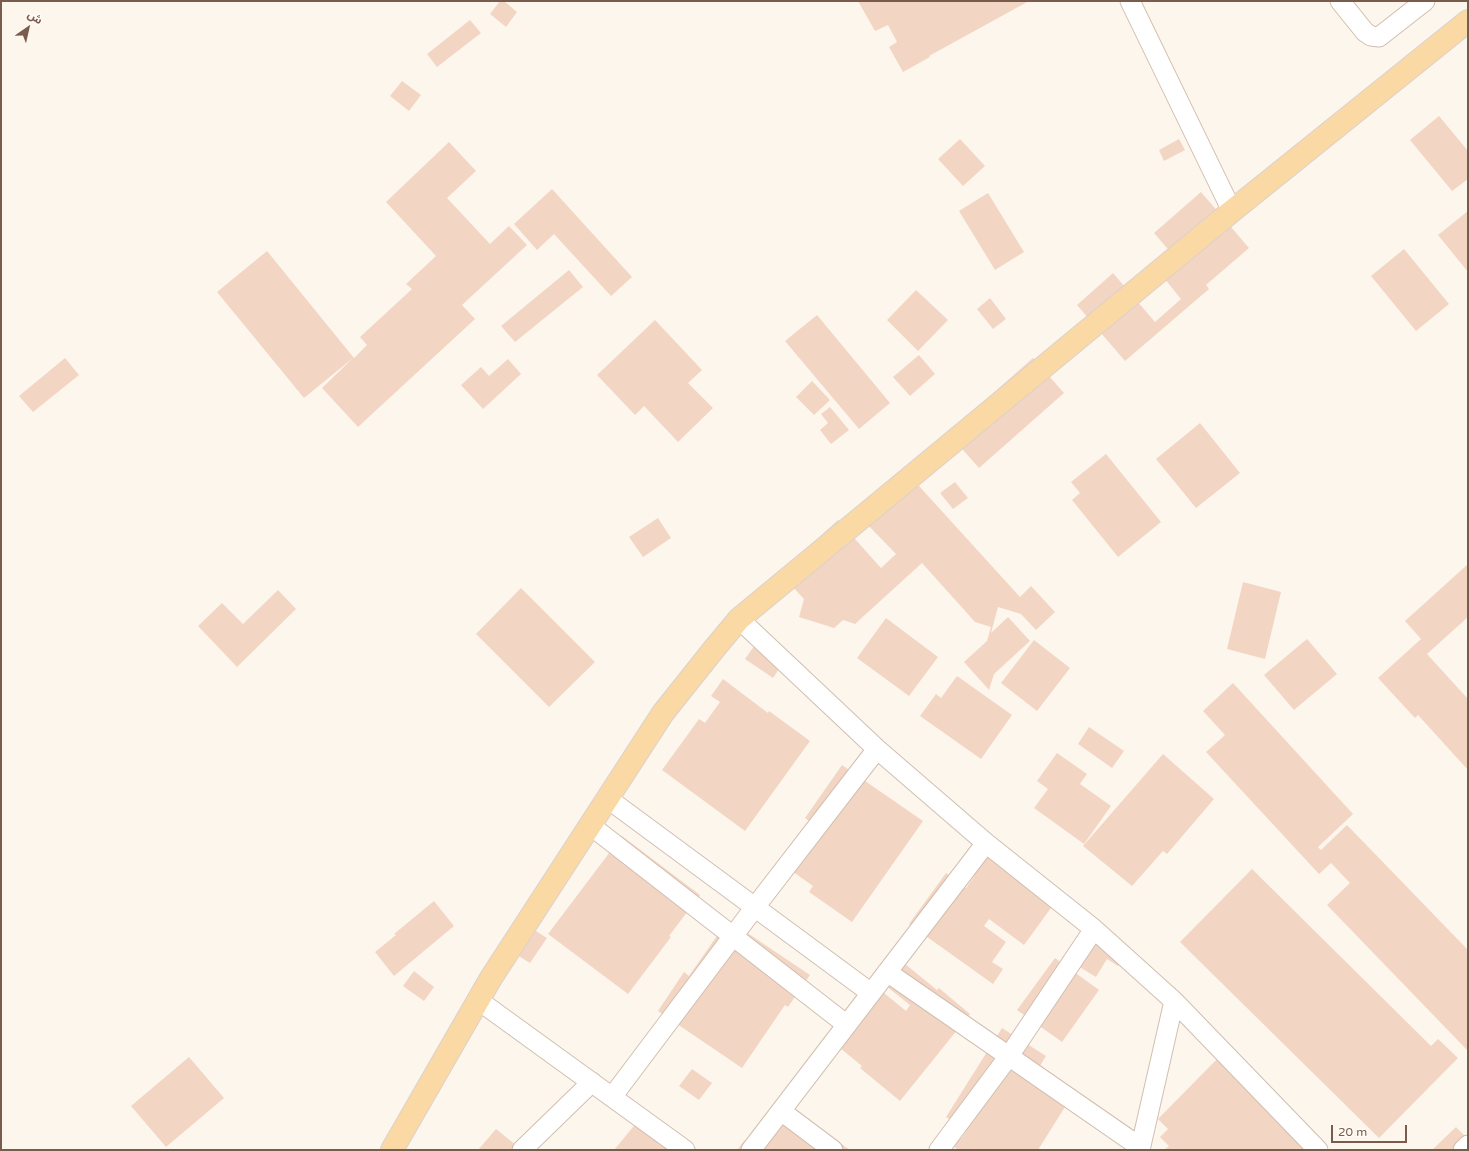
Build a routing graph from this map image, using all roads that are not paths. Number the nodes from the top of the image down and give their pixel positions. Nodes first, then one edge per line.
1 (1130, 1) edge
2 (1340, 1) edge
3 (1425, 1) edge
4 (1468, 21) edge
5 (1232, 211) junction
6 (739, 620) junction
7 (877, 749) junction
8 (607, 798) junction
9 (590, 825) junction
10 (986, 843) junction
11 (755, 908) junction
12 (1094, 928) junction
13 (734, 937) junction
14 (887, 972) junction
15 (871, 993) junction
16 (478, 1000) junction
17 (1174, 1002) junction
18 (847, 1025) junction
19 (1009, 1056) junction
20 (592, 1082) junction
21 (612, 1097) junction
22 (781, 1111) junction
23 (1468, 1145) edge
24 (1140, 1148) edge
25 (392, 1150) edge
26 (522, 1150) edge
27 (685, 1150) edge
28 (751, 1150) edge
29 (833, 1150) edge
30 (938, 1150) edge
31 (1318, 1150) edge
32 (1463, 1150) edge

1 - 5 street
2 - 3 street
4 - 5 main road
5 - 6 main road
6 - 7 street
6 - 8 main road
7 - 10 street
7 - 11 street
8 - 9 main road
8 - 11 street
9 - 13 street
9 - 16 main road
10 - 12 street
10 - 14 street
11 - 13 street
11 - 15 street
12 - 17 street
12 - 19 street
13 - 18 street
13 - 21 street
14 - 15 street
14 - 19 street
15 - 18 street
16 - 20 street
16 - 25 main road
17 - 24 street
17 - 31 street
18 - 22 street
19 - 24 street
19 - 30 street
20 - 21 street
20 - 26 street
21 - 27 street
22 - 28 street
22 - 29 street
23 - 32 street

